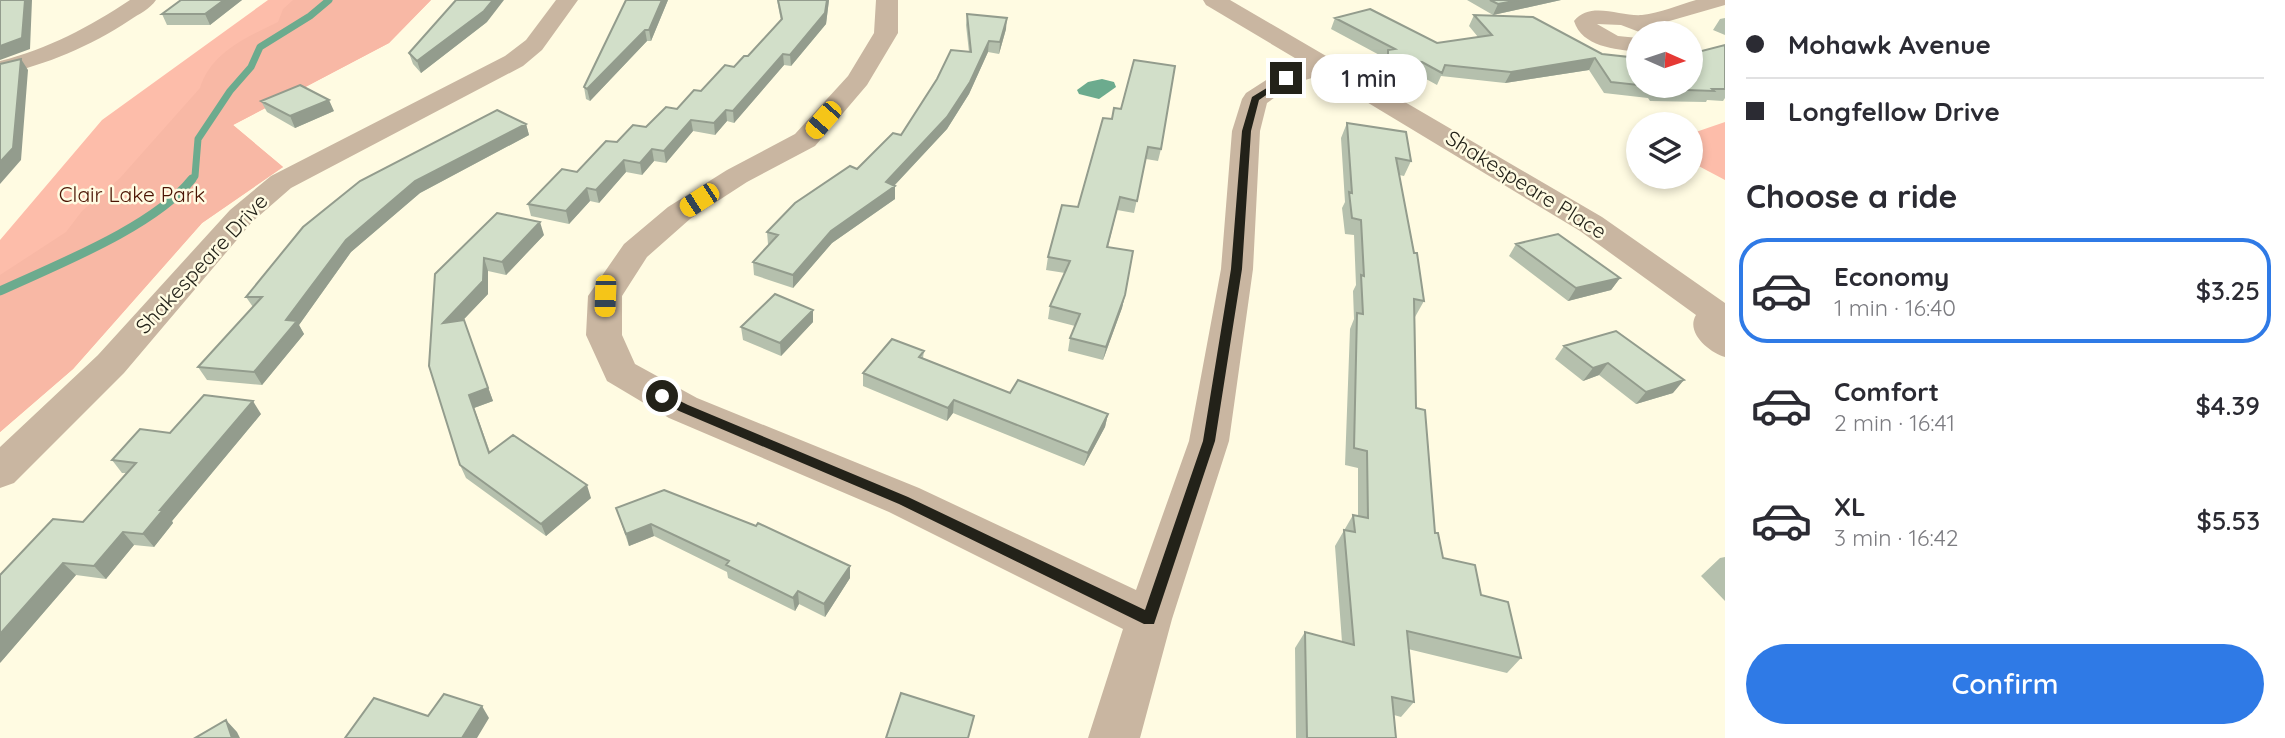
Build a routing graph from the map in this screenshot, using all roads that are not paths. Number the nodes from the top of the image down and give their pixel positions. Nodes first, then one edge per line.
1 (145, 0) edge
2 (567, 0) edge
3 (887, 0) edge
4 (1214, 0) edge
5 (1720, 0) edge
6 (1674, 21) edge
7 (1325, 66) junction
8 (0, 68) edge
9 (1723, 325) edge
10 (0, 472) edge
11 (1149, 619) junction
12 (1114, 738) edge

1 - 8 street
2 - 10 street, Shakespeare Drive
3 - 11 street
4 - 7 street
5 - 6 street
7 - 9 street, Shakespeare Place
7 - 11 street
11 - 12 street

